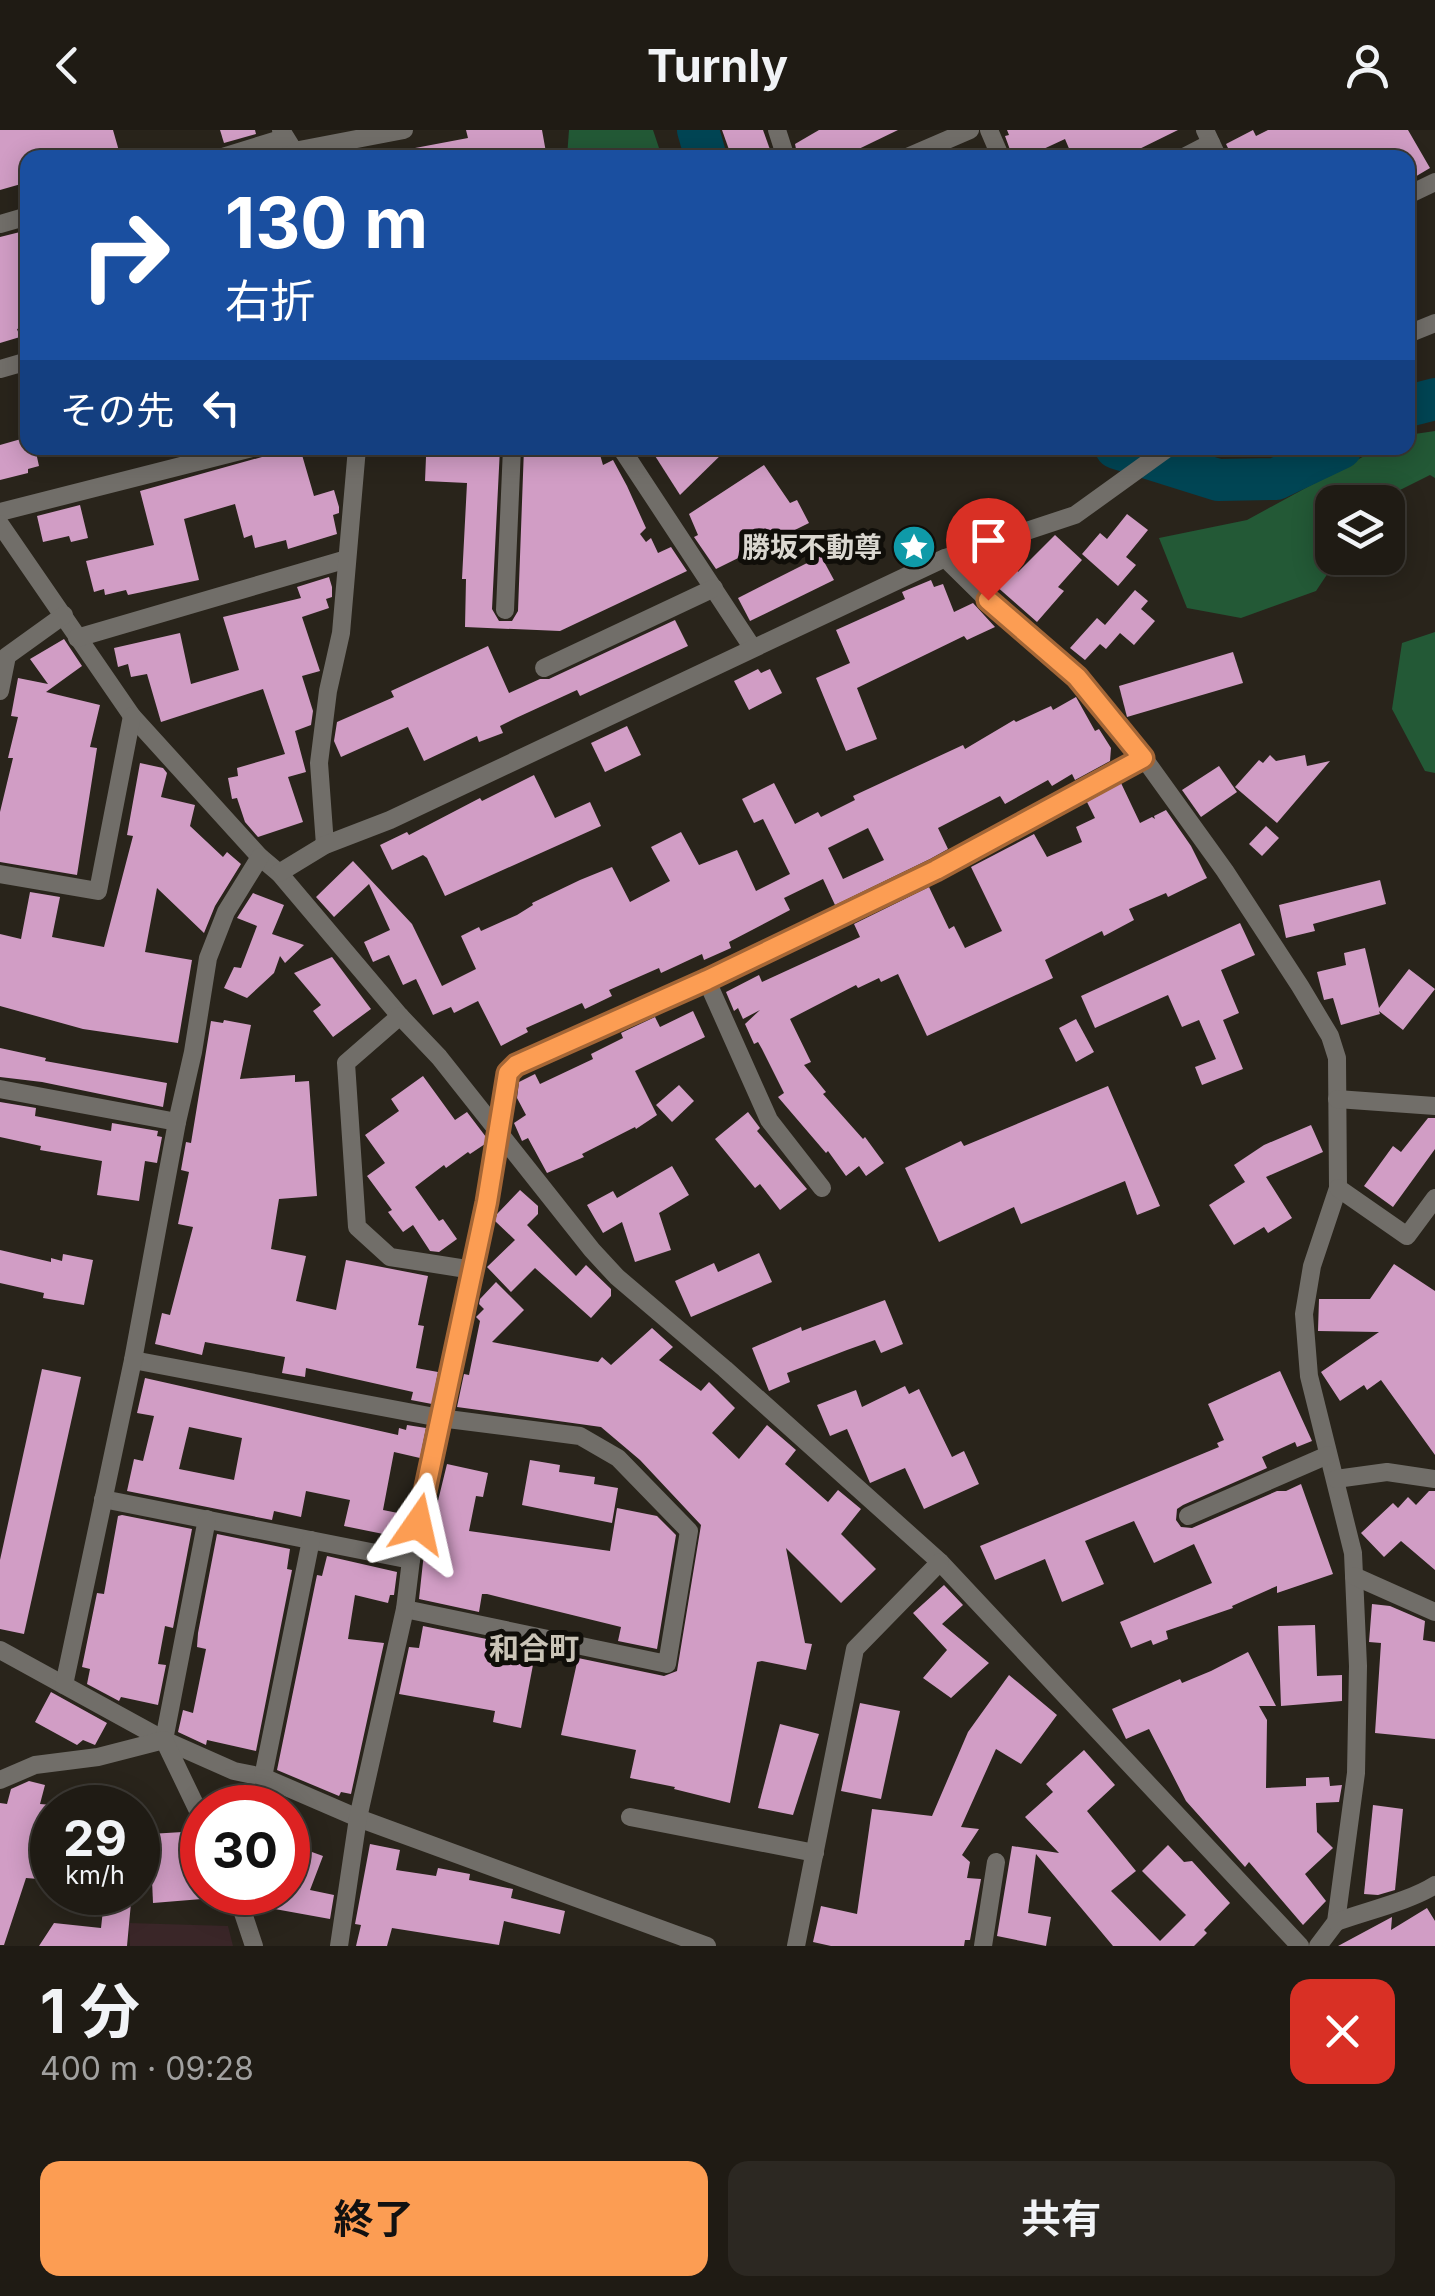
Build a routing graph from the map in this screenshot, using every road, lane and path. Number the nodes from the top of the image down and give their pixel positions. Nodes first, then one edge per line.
1 (404, 130) edge
2 (970, 130) edge
3 (289, 144) edge
4 (259, 150) edge
5 (924, 150) edge
6 (224, 455) edge
7 (355, 455) edge
8 (512, 455) edge
9 (625, 455) edge
10 (1158, 455) edge
11 (0, 512) edge
12 (0, 524) edge
13 (945, 558) junction
14 (346, 559) junction
15 (714, 588) junction
16 (505, 610) dead end
17 (64, 615) junction
18 (77, 638) junction
19 (752, 647) junction
20 (544, 668) dead end
21 (0, 692) edge
22 (132, 716) junction
23 (1143, 758) junction
24 (324, 845) junction
25 (260, 856) junction
26 (279, 873) junction
27 (0, 874) edge
28 (707, 980) junction
29 (400, 1016) junction
30 (0, 1089) edge
31 (1336, 1099) junction
32 (1435, 1106) edge
33 (176, 1122) junction
34 (500, 1133) junction
35 (822, 1188) dead end
36 (1338, 1188) junction
37 (1435, 1198) edge
38 (473, 1270) junction
39 (133, 1360) junction
40 (440, 1418) junction
41 (1328, 1455) junction
42 (1336, 1479) junction
43 (1435, 1479) edge
44 (103, 1499) junction
45 (1188, 1516) dead end
46 (207, 1520) junction
47 (311, 1540) junction
48 (411, 1560) junction
49 (940, 1562) junction
50 (1354, 1576) junction
51 (405, 1609) junction
52 (1435, 1612) edge
53 (0, 1650) edge
54 (64, 1685) junction
55 (164, 1740) junction
56 (264, 1777) junction
57 (0, 1780) edge
58 (186, 1785) edge
59 (358, 1818) junction
60 (630, 1818) dead end
61 (815, 1853) junction
62 (996, 1862) dead end
63 (1435, 1885) edge
64 (244, 1915) edge
65 (1336, 1922) junction
66 (254, 1946) edge
67 (339, 1946) edge
68 (707, 1946) edge
69 (796, 1946) edge
70 (983, 1946) edge
71 (1300, 1946) edge
72 (1318, 1946) edge

1 - 3 street
2 - 5 street
3 - 4 street
6 - 11 street
7 - 14 street
8 - 16 street
9 - 15 street
10 - 13 street
12 - 17 street
13 - 19 street
13 - 23 street
14 - 18 street
14 - 24 street
15 - 19 street
15 - 20 street
17 - 18 street
17 - 21 street
18 - 22 street
19 - 24 street
22 - 25 street
22 - 27 street
23 - 28 street
23 - 31 street
24 - 26 street
25 - 26 street
25 - 33 street
26 - 29 street
28 - 34 street
28 - 35 street
29 - 34 street
29 - 38 street
30 - 33 street
31 - 32 street
31 - 36 street
33 - 39 street
34 - 38 street
34 - 49 street
36 - 37 street
36 - 41 street
38 - 40 street
39 - 40 street
39 - 44 street
40 - 48 street
40 - 51 street
41 - 42 street
41 - 45 street
42 - 43 street
42 - 50 street
44 - 46 street
44 - 54 street
46 - 47 street
46 - 55 street
47 - 48 street
47 - 56 street
48 - 51 street
49 - 61 street
49 - 71 street
50 - 52 street
50 - 65 street
51 - 59 street
53 - 54 street
54 - 55 street
55 - 56 street
55 - 57 street
55 - 58 street
56 - 59 street
59 - 67 street
59 - 68 street
60 - 61 street
61 - 69 street
62 - 70 street
63 - 65 street
64 - 66 street
65 - 72 street

